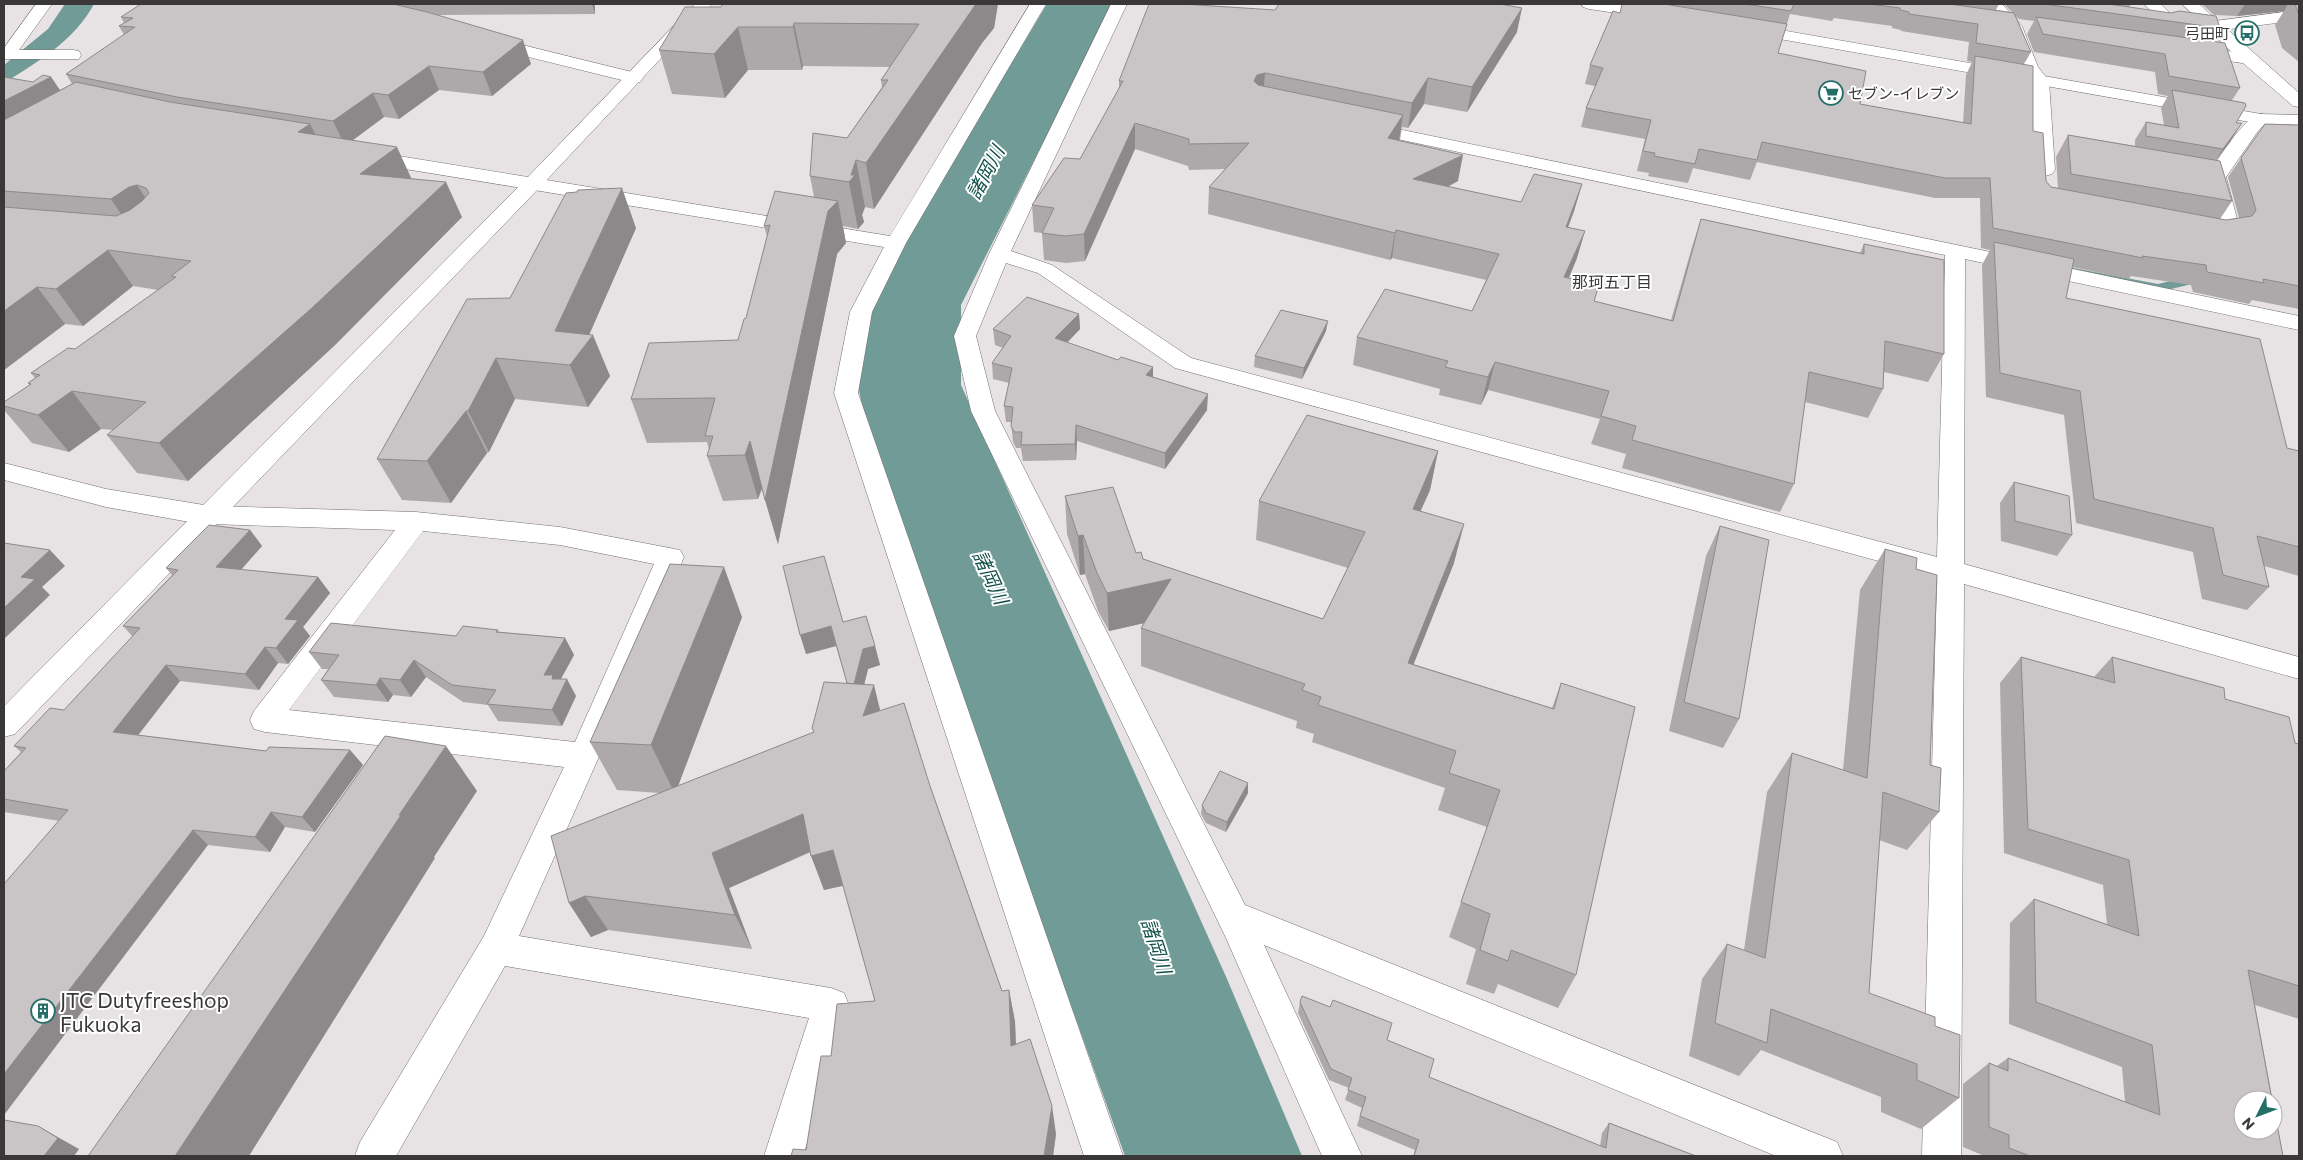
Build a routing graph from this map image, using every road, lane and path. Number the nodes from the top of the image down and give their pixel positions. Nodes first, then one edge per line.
1 (44, 4) edge
2 (704, 4) edge
3 (1038, 4) edge
4 (1120, 4) edge
5 (1589, 4) edge
6 (1656, 4) edge
7 (1994, 4) edge
8 (2152, 4) edge
9 (2190, 4) edge
10 (2299, 15) edge
11 (2132, 20) edge
12 (1731, 22) edge
13 (1986, 22) edge
14 (2014, 26) junction
15 (2215, 26) junction
16 (2033, 29) dead end
17 (473, 38) edge
18 (2178, 49) edge
19 (2249, 59) junction
20 (38, 73) dead end
21 (2035, 74) junction
22 (634, 78) junction
23 (2299, 102) edge
24 (2299, 115) edge
25 (2261, 119) junction
26 (2299, 120) edge
27 (1341, 122) edge
28 (2043, 146) junction
29 (2062, 149) dead end
30 (348, 154) edge
31 (2197, 173) edge
32 (2216, 177) junction
33 (533, 183) junction
34 (2046, 192) edge
35 (2183, 226) edge
36 (896, 243) junction
37 (1955, 252) junction
38 (999, 254) junction
39 (2299, 323) edge
40 (4, 471) edge
41 (210, 516) junction
42 (416, 522) junction
43 (1949, 570) junction
44 (2299, 668) edge
45 (4, 725) edge
46 (584, 756) junction
47 (1233, 916) junction
48 (496, 948) junction
49 (374, 1156) edge
50 (784, 1156) edge
51 (1104, 1156) edge
52 (1342, 1156) edge
53 (1823, 1156) edge
54 (1942, 1156) edge

1 - 20 street
2 - 22 street
3 - 36 street
4 - 38 street
5 - 6 street
7 - 14 street
8 - 11 street
9 - 15 street
10 - 15 street
12 - 21 street
13 - 14 street
14 - 16 street
14 - 21 street
15 - 19 street
17 - 22 street
18 - 19 street
19 - 23 street
21 - 24 street
21 - 25 street
21 - 28 street
22 - 33 street
25 - 26 street
25 - 32 street
27 - 37 street
28 - 29 street
28 - 34 street
30 - 33 street
31 - 32 street
32 - 35 street
33 - 36 street
33 - 41 street
36 - 51 street
37 - 39 street
37 - 43 street
38 - 43 street
38 - 47 street
40 - 41 street
41 - 42 street
41 - 45 street
42 - 46 street
42 - 46 street
43 - 44 street
43 - 54 street
46 - 48 street
47 - 52 street
47 - 53 street
48 - 49 street
48 - 50 street

